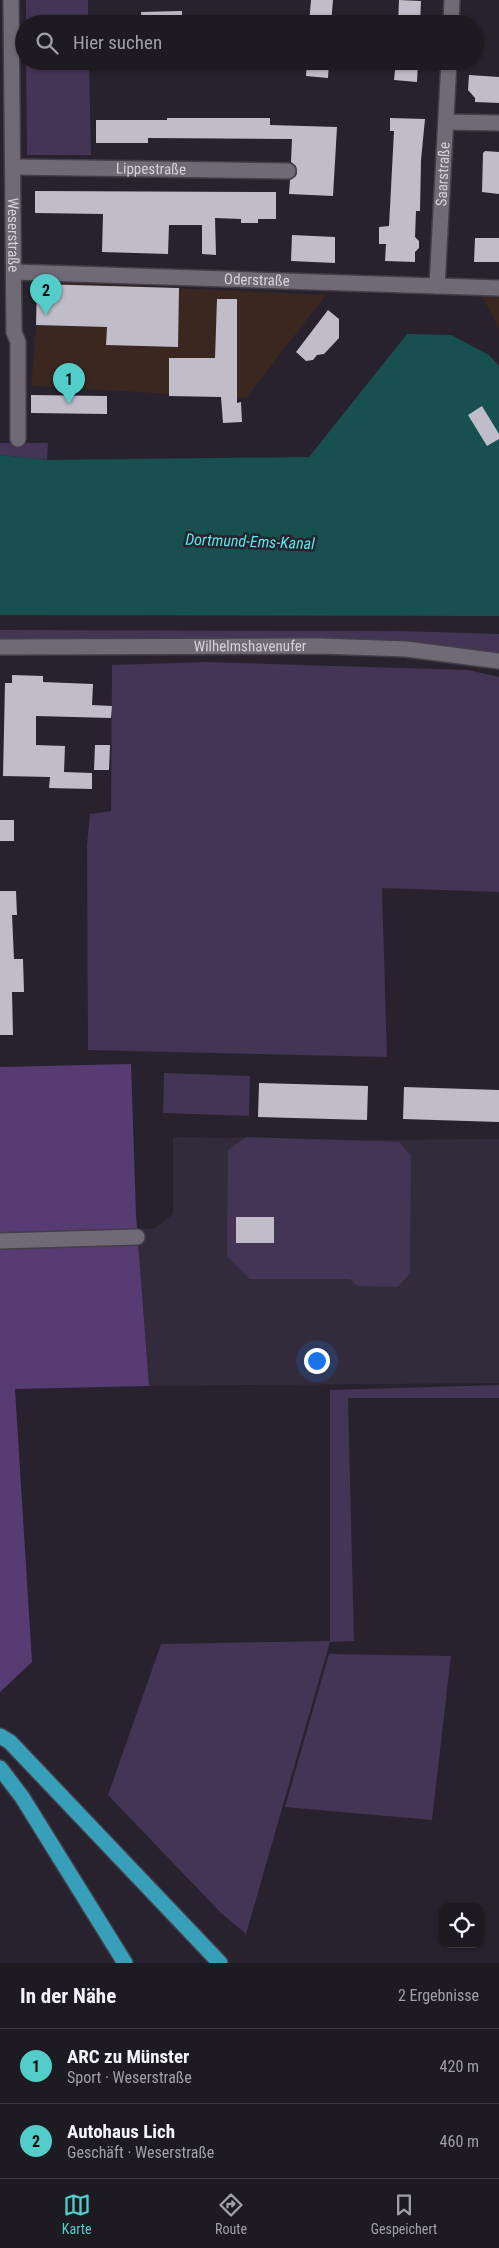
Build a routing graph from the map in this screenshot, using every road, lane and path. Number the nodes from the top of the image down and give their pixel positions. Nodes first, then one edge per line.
1 (11, 0) edge
2 (452, 0) edge
3 (451, 15) edge
4 (449, 70) edge
5 (446, 122) junction
6 (499, 123) edge
7 (13, 168) junction
8 (288, 171) dead end
9 (15, 272) junction
10 (437, 286) junction
11 (499, 288) edge
12 (7, 332) edge
13 (18, 439) dead end
14 (0, 647) edge
15 (499, 661) edge
16 (137, 1238) dead end
17 (0, 1241) edge
18 (0, 1736) edge
19 (0, 1768) edge
20 (125, 1963) edge
21 (220, 1963) edge

1 - 7 street, Weserstraße
2 - 3 street
4 - 5 street, Saarstraße
5 - 6 street
5 - 10 street, Saarstraße
7 - 8 street, Lippestraße
7 - 9 street, Weserstraße
9 - 10 street, Oderstraße
9 - 12 street, Weserstraße
10 - 11 street, Oderstraße
12 - 13 street, Weserstraße
14 - 15 street, Wilhelmshavenufer
16 - 17 street
18 - 21 highway
19 - 20 highway

